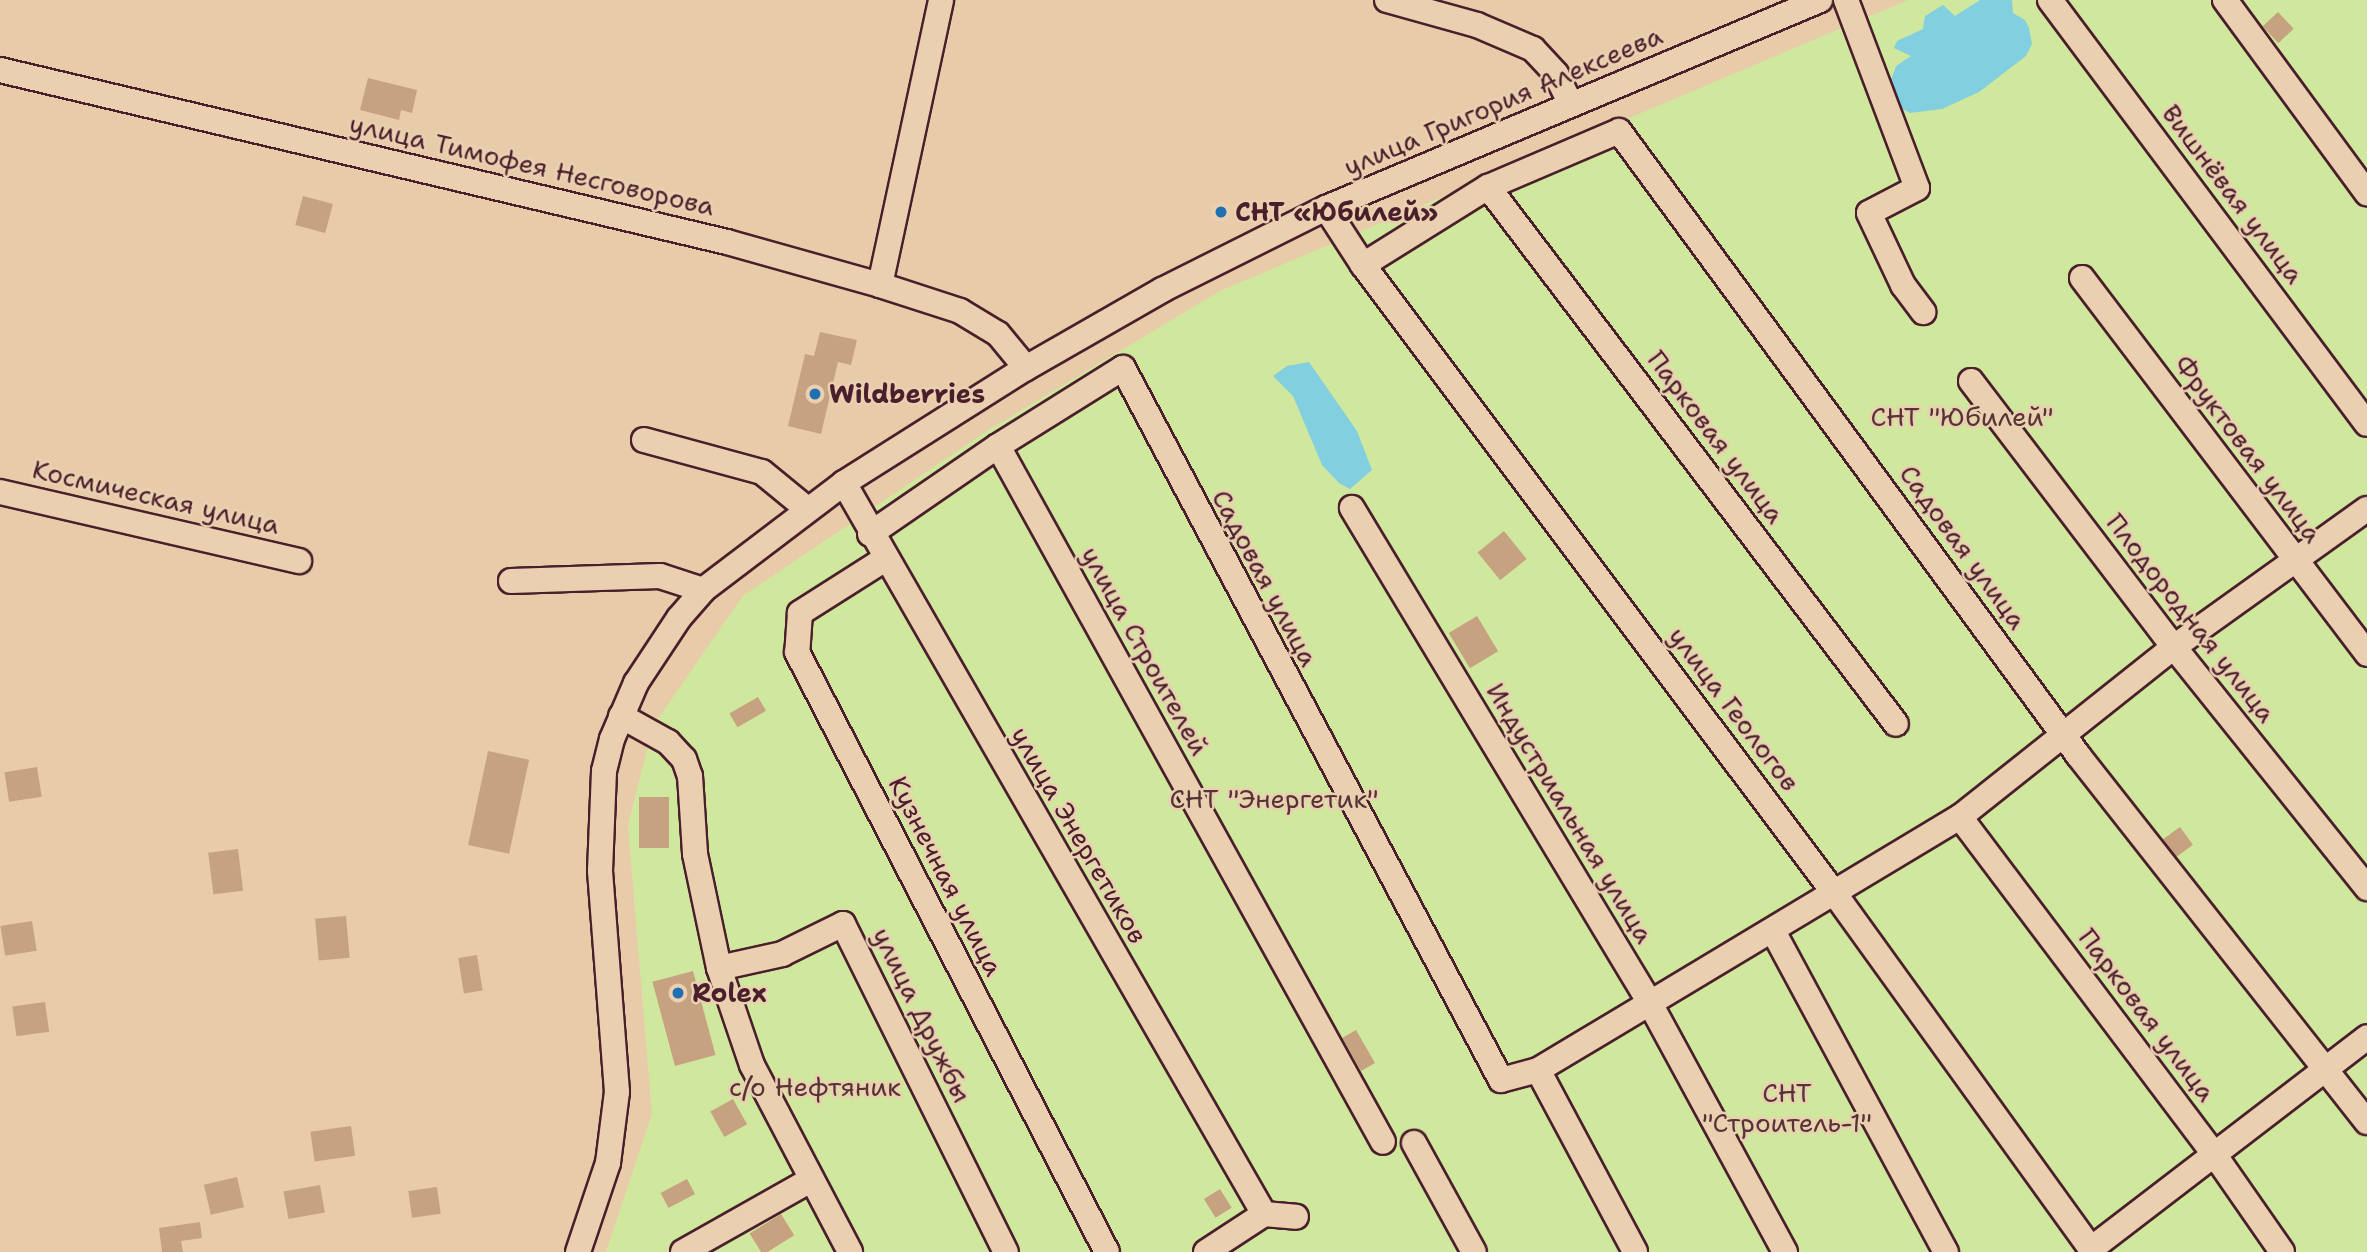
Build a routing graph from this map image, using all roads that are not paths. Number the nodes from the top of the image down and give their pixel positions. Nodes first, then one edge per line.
1 (941, 0) edge
2 (1387, 0) edge
3 (1820, 0) edge
4 (1846, 0) edge
5 (2050, 0) edge
6 (2225, 0) edge
7 (0, 70) edge
8 (1571, 105) junction
9 (1489, 187) junction
10 (2367, 193) edge
11 (1326, 208) junction
12 (1363, 265) junction
13 (2082, 278) dead end
14 (880, 285) junction
15 (1923, 312) dead end
16 (1026, 368) junction
17 (1971, 381) dead end
18 (2367, 424) edge
19 (644, 440) dead end
20 (998, 446) junction
21 (844, 483) junction
22 (0, 492) edge
23 (1352, 508) dead end
24 (807, 509) junction
25 (2367, 509) edge
26 (870, 534) junction
27 (885, 559) junction
28 (299, 561) dead end
29 (2295, 561) junction
30 (511, 581) dead end
31 (704, 590) junction
32 (2174, 647) junction
33 (2367, 654) edge
34 (621, 716) junction
35 (1896, 724) dead end
36 (2064, 734) junction
37 (1960, 817) junction
38 (2367, 888) edge
39 (1830, 897) junction
40 (1773, 931) junction
41 (719, 968) junction
42 (1650, 1003) junction
43 (2367, 1037) edge
44 (2328, 1066) junction
45 (1538, 1070) junction
46 (2367, 1122) edge
47 (1383, 1142) dead end
48 (1414, 1143) dead end
49 (2214, 1154) junction
50 (809, 1181) junction
51 (1264, 1214) junction
52 (1296, 1217) dead end
53 (2092, 1250) edge
54 (578, 1252) edge
55 (682, 1252) edge
56 (850, 1252) edge
57 (1006, 1252) edge
58 (1107, 1252) edge
59 (1206, 1252) edge
60 (1474, 1252) edge
61 (1635, 1252) edge
62 (1785, 1252) edge
63 (1946, 1252) edge
64 (2282, 1252) edge

1 - 14 street
2 - 8 street
3 - 8 street, улица Григория Алексеева
4 - 15 street
5 - 18 street, Вишнёвая улица
6 - 10 street
7 - 14 street, улица Тимофея Несговорова
8 - 11 street, улица Григория Алексеева
9 - 12 street, Садовая улица
9 - 35 street, Парковая улица
9 - 36 street, Садовая улица
11 - 12 street, улица Геологов
11 - 16 street, улица Григория Алексеева
12 - 39 street, улица Геологов
13 - 29 street, Фруктовая улица
14 - 16 street, улица Тимофея Несговорова
16 - 21 street, улица Григория Алексеева
17 - 32 street, Плодородная улица
19 - 24 street
20 - 26 street, Садовая улица
20 - 45 street, Садовая улица
20 - 47 street, улица Строителей
21 - 24 street, улица Григория Алексеева
21 - 26 street, улица Энергетиков
22 - 28 street, Космическая улица
23 - 42 street, Индустриальная улица
24 - 31 street, улица Григория Алексеева
25 - 29 street
26 - 27 street, улица Энергетиков
27 - 51 street, улица Энергетиков
27 - 58 street, Кузнечная улица
29 - 32 street
29 - 33 street, Фруктовая улица
30 - 31 street
31 - 34 street, улица Григория Алексеева
32 - 36 street
32 - 38 street, Плодородная улица
34 - 41 street
34 - 54 street, улица Григория Алексеева
36 - 37 street
36 - 44 street, Садовая улица
37 - 39 street
37 - 49 street, Парковая улица
39 - 40 street
39 - 53 street, улица Геологов
40 - 42 street
40 - 63 street
41 - 50 street
41 - 57 street, улица Дружбы
42 - 45 street
42 - 62 street
43 - 44 street
44 - 46 street, Садовая улица
44 - 49 street
45 - 61 street
48 - 60 street
49 - 53 street
49 - 64 street, Парковая улица
50 - 55 street
50 - 56 street
51 - 52 street
51 - 59 street

